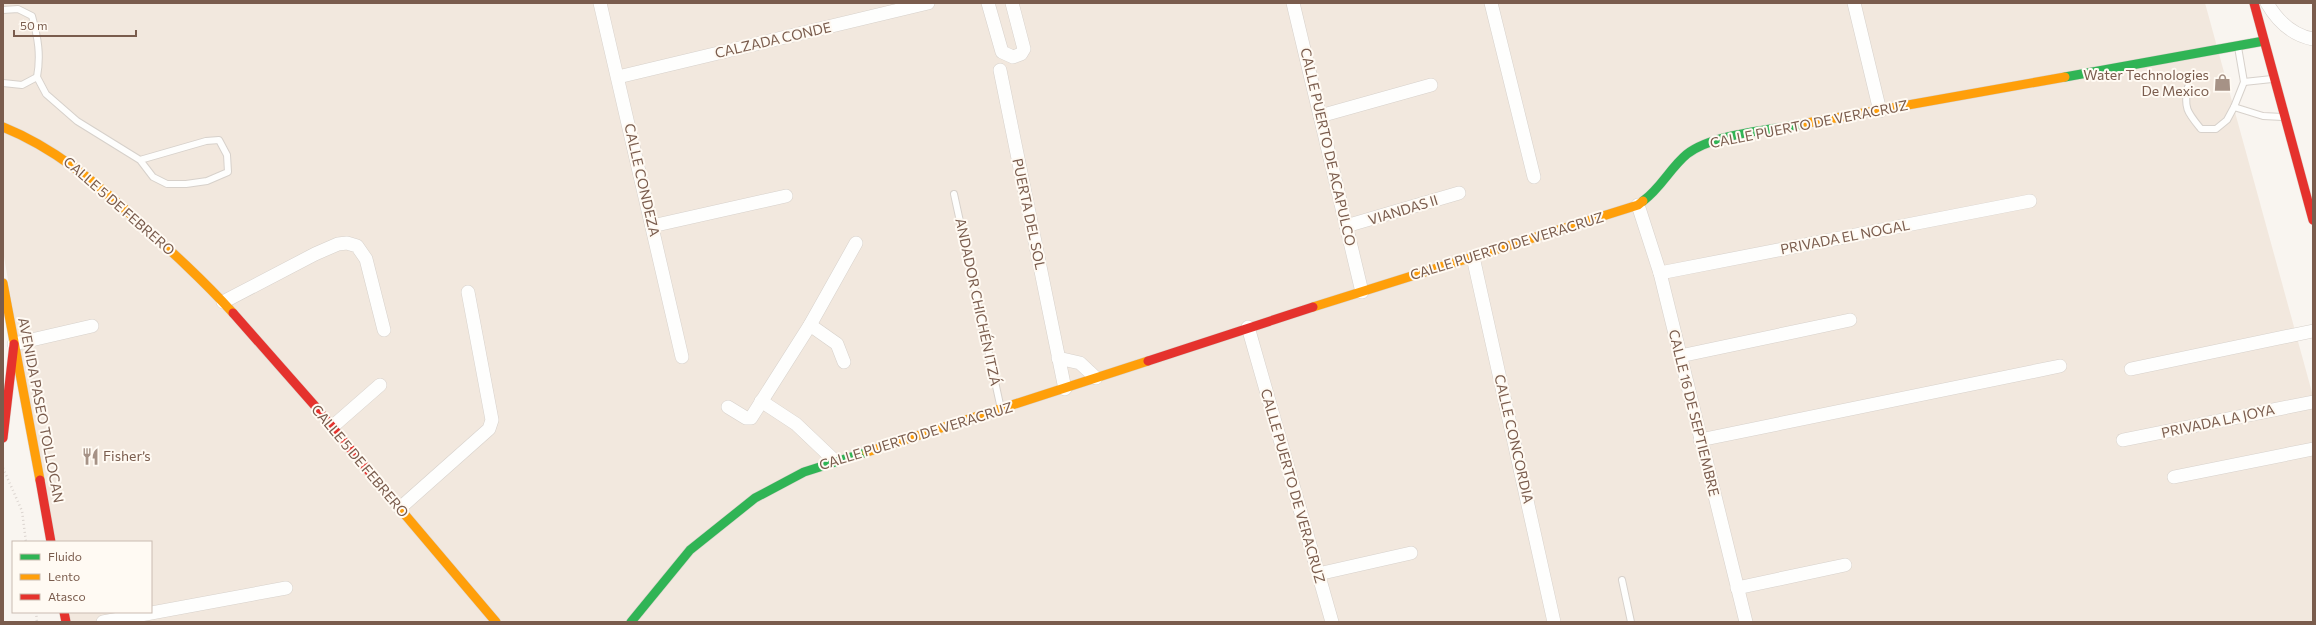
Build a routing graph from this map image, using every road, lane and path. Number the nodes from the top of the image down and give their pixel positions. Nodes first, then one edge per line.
1 (600, 3) edge
2 (928, 3) edge
3 (988, 3) edge
4 (1012, 3) edge
5 (1293, 3) edge
6 (1491, 3) edge
7 (1854, 3) edge
8 (2254, 3) edge
9 (2267, 3) edge
10 (3, 10) edge
11 (2313, 39) edge
12 (2264, 41) junction
13 (2238, 46) junction
14 (1000, 70) dead end
15 (618, 76) junction
16 (38, 77) junction
17 (2275, 79) junction
18 (2244, 82) junction
19 (3, 84) edge
20 (1431, 85) dead end
21 (2188, 87) dead end
22 (2234, 107) junction
23 (1880, 111) junction
24 (1320, 116) junction
25 (2285, 117) junction
26 (3, 127) edge
27 (140, 160) junction
28 (1534, 177) dead end
29 (1459, 193) dead end
30 (954, 194) dead end
31 (786, 196) dead end
32 (2030, 201) dead end
33 (1638, 205) junction
34 (2313, 220) edge
35 (652, 226) junction
36 (1346, 226) junction
37 (856, 243) dead end
38 (1473, 256) junction
39 (1660, 273) junction
40 (3, 283) edge
41 (468, 292) dead end
42 (1362, 292) junction
43 (223, 302) junction
44 (1850, 320) dead end
45 (810, 325) junction
46 (92, 326) dead end
47 (1248, 327) junction
48 (384, 330) dead end
49 (2313, 331) edge
50 (14, 344) junction
51 (1680, 356) junction
52 (682, 357) dead end
53 (1058, 358) junction
54 (844, 362) dead end
55 (2060, 366) dead end
56 (2131, 369) dead end
57 (1096, 378) junction
58 (380, 385) dead end
59 (1065, 389) junction
60 (761, 401) junction
61 (2313, 402) edge
62 (728, 407) dead end
63 (1001, 410) junction
64 (332, 427) junction
65 (3, 438) edge
66 (1700, 440) junction
67 (2123, 440) dead end
68 (2313, 449) edge
69 (835, 461) junction
70 (3, 468) edge
71 (2174, 477) dead end
72 (400, 508) junction
73 (26, 541) edge
74 (51, 541) edge
75 (1411, 553) dead end
76 (1845, 565) dead end
77 (1318, 574) junction
78 (1622, 580) dead end
79 (286, 588) dead end
80 (1738, 588) junction
81 (151, 613) edge
82 (152, 613) edge
83 (103, 622) edge
84 (496, 622) edge
85 (631, 622) edge
86 (1332, 622) edge
87 (1554, 622) edge
88 (1631, 622) edge
89 (1746, 622) edge

1 - 15 street, CALLE CONDEZA
2 - 15 street, CALZADA CONDE
3 - 4 street
5 - 24 street, CALLE PUERTO DE ACAPULCO
6 - 28 street
7 - 23 street
8 - 12 main road
9 - 11 street
10 - 16 lane
12 - 13 main road, CALLE PUERTO DE VERACRUZ
12 - 17 main road
13 - 18 lane
13 - 23 main road, CALLE PUERTO DE VERACRUZ
14 - 53 street, PUERTA DEL SOL
15 - 35 street, CALLE CONDEZA
16 - 19 lane
16 - 27 lane
17 - 18 lane
17 - 25 main road
18 - 22 lane
20 - 24 street
21 - 22 lane
22 - 25 lane
23 - 33 main road, CALLE PUERTO DE VERACRUZ
24 - 36 street, CALLE PUERTO DE ACAPULCO
25 - 34 main road
26 - 43 main road, CALLE 5 DE FEBRERO
27 - 27 lane
29 - 36 street, VIANDAS II
30 - 63 lane, ANDADOR CHICHÉN ITZÁ
31 - 35 street
32 - 39 street, PRIVADA EL NOGAL
33 - 38 main road, CALLE PUERTO DE VERACRUZ
33 - 39 street, CALLE 16 DE SEPTIEMBRE
35 - 52 street, CALLE CONDEZA
36 - 42 street, CALLE PUERTO DE ACAPULCO
37 - 45 street
38 - 42 main road, CALLE PUERTO DE VERACRUZ
38 - 87 street, CALLE CONCORDIA
39 - 51 street, CALLE 16 DE SEPTIEMBRE
40 - 50 main road, AVENIDA PASEO TOLLOCAN
41 - 72 street
42 - 47 main road, CALLE PUERTO DE VERACRUZ
43 - 48 street
43 - 64 main road, CALLE 5 DE FEBRERO
44 - 51 street
45 - 54 street
45 - 60 street
46 - 50 street
47 - 57 main road, CALLE PUERTO DE VERACRUZ
47 - 77 street, CALLE PUERTO DE VERACRUZ
49 - 56 street
50 - 65 main road
50 - 74 main road, AVENIDA PASEO TOLLOCAN
51 - 66 street, CALLE 16 DE SEPTIEMBRE
53 - 57 street
53 - 59 street, PUERTA DEL SOL
55 - 66 street
57 - 59 main road, CALLE PUERTO DE VERACRUZ
58 - 64 street
59 - 63 main road, CALLE PUERTO DE VERACRUZ
60 - 62 street
60 - 69 street
61 - 67 street, PRIVADA LA JOYA
63 - 69 main road, CALLE PUERTO DE VERACRUZ
64 - 72 main road, CALLE 5 DE FEBRERO
66 - 80 street, CALLE 16 DE SEPTIEMBRE
68 - 71 street
69 - 85 main road, CALLE PUERTO DE VERACRUZ
70 - 73 path
72 - 84 main road, CALLE 5 DE FEBRERO
75 - 77 street
76 - 80 street
77 - 86 street, CALLE PUERTO DE VERACRUZ
78 - 88 lane
79 - 82 street
80 - 89 street, CALLE 16 DE SEPTIEMBRE
81 - 83 street

